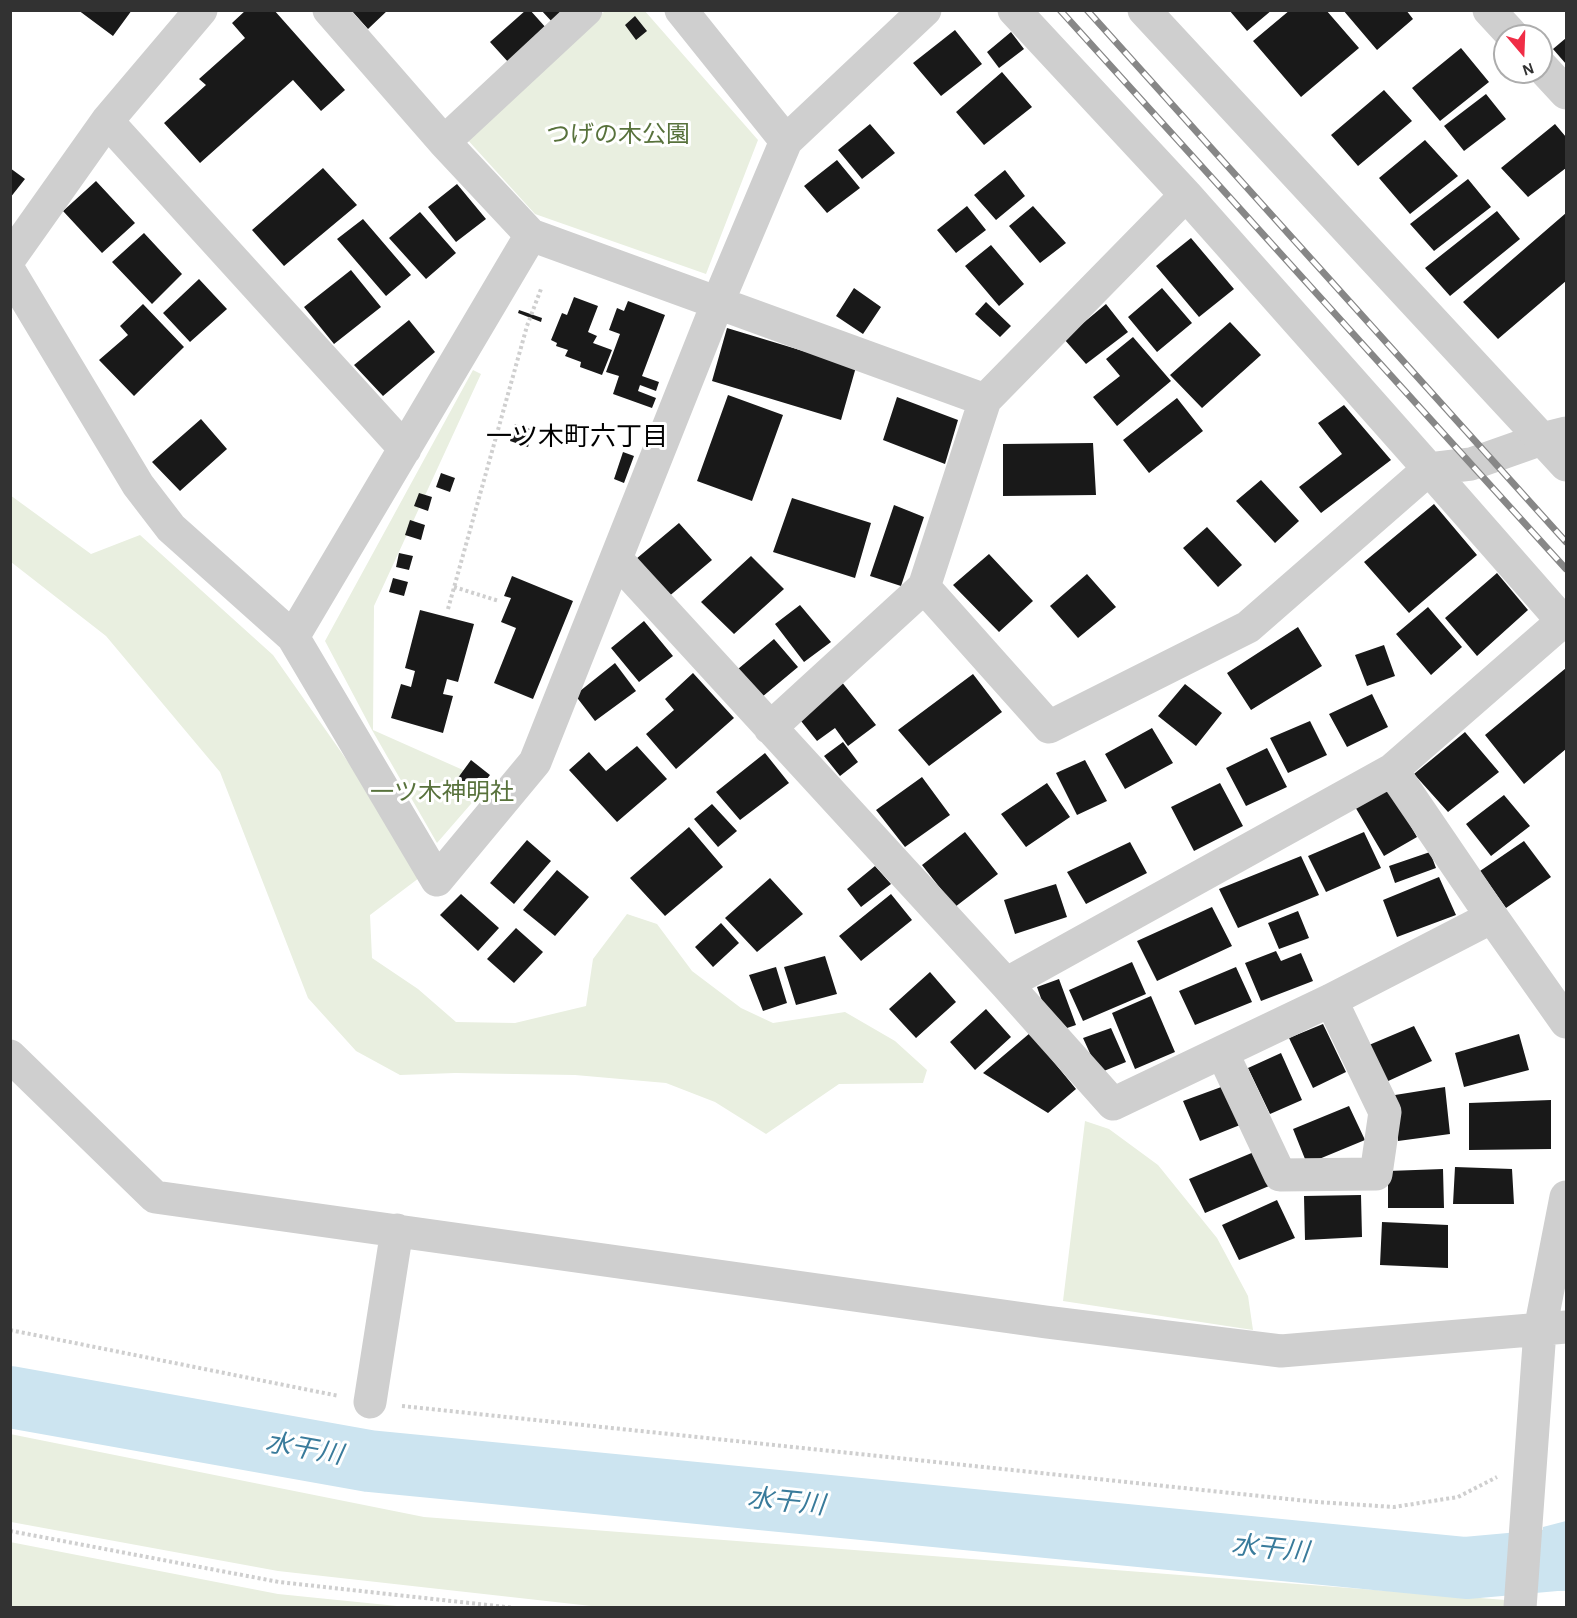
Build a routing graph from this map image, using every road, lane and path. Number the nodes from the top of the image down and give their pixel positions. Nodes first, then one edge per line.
1 (201, 10) edge
2 (329, 10) edge
3 (586, 10) edge
4 (681, 10) edge
5 (925, 10) edge
6 (1014, 10) edge
7 (1144, 10) edge
8 (1489, 10) edge
9 (1502, 24) edge
10 (1553, 79) edge
11 (1566, 93) edge
12 (107, 121) junction
13 (786, 141) junction
14 (444, 142) junction
15 (1186, 195) junction
16 (545, 239) junction
17 (10, 258) edge
18 (10, 272) edge
19 (718, 302) junction
20 (985, 400) junction
21 (1554, 436) edge
22 (405, 449) junction
23 (1566, 465) edge
24 (1429, 469) junction
25 (616, 559) junction
26 (454, 587) junction
27 (924, 587) junction
28 (499, 601) dead end
29 (448, 609) dead end
30 (1565, 623) edge
31 (293, 637) junction
32 (770, 728) junction
33 (1392, 770) junction
34 (1492, 917) junction
35 (1006, 984) junction
36 (1331, 1000) junction
37 (1566, 1022) edge
38 (1222, 1052) junction
39 (10, 1056) edge
40 (1566, 1197) edge
41 (397, 1230) junction
42 (1553, 1329) edge
43 (10, 1330) edge
44 (370, 1402) junction
45 (1530, 1466) junction
46 (10, 1531) edge
47 (515, 1608) edge
48 (1520, 1608) edge

1 - 12 street
2 - 14 street
3 - 14 street
4 - 13 street
5 - 13 street
6 - 15 street
7 - 21 street
8 - 9 street
10 - 11 street
12 - 17 street
12 - 22 street
13 - 19 street
14 - 16 street
15 - 20 street
15 - 24 street
16 - 19 street
16 - 22 street
16 - 26 path
18 - 31 street
19 - 20 street
19 - 25 street
20 - 27 street
21 - 23 street
21 - 24 street
22 - 31 street
24 - 27 street
24 - 30 street
25 - 31 street
25 - 32 street
26 - 28 path
26 - 29 path
27 - 32 street
30 - 33 street
32 - 35 street
33 - 34 street
33 - 35 street
34 - 36 street
34 - 37 street
35 - 38 street
36 - 38 street
36 - 38 street
39 - 41 street
40 - 42 street
41 - 42 street
41 - 44 street
42 - 45 street
43 - 44 path
44 - 45 path
45 - 48 street
46 - 47 path

